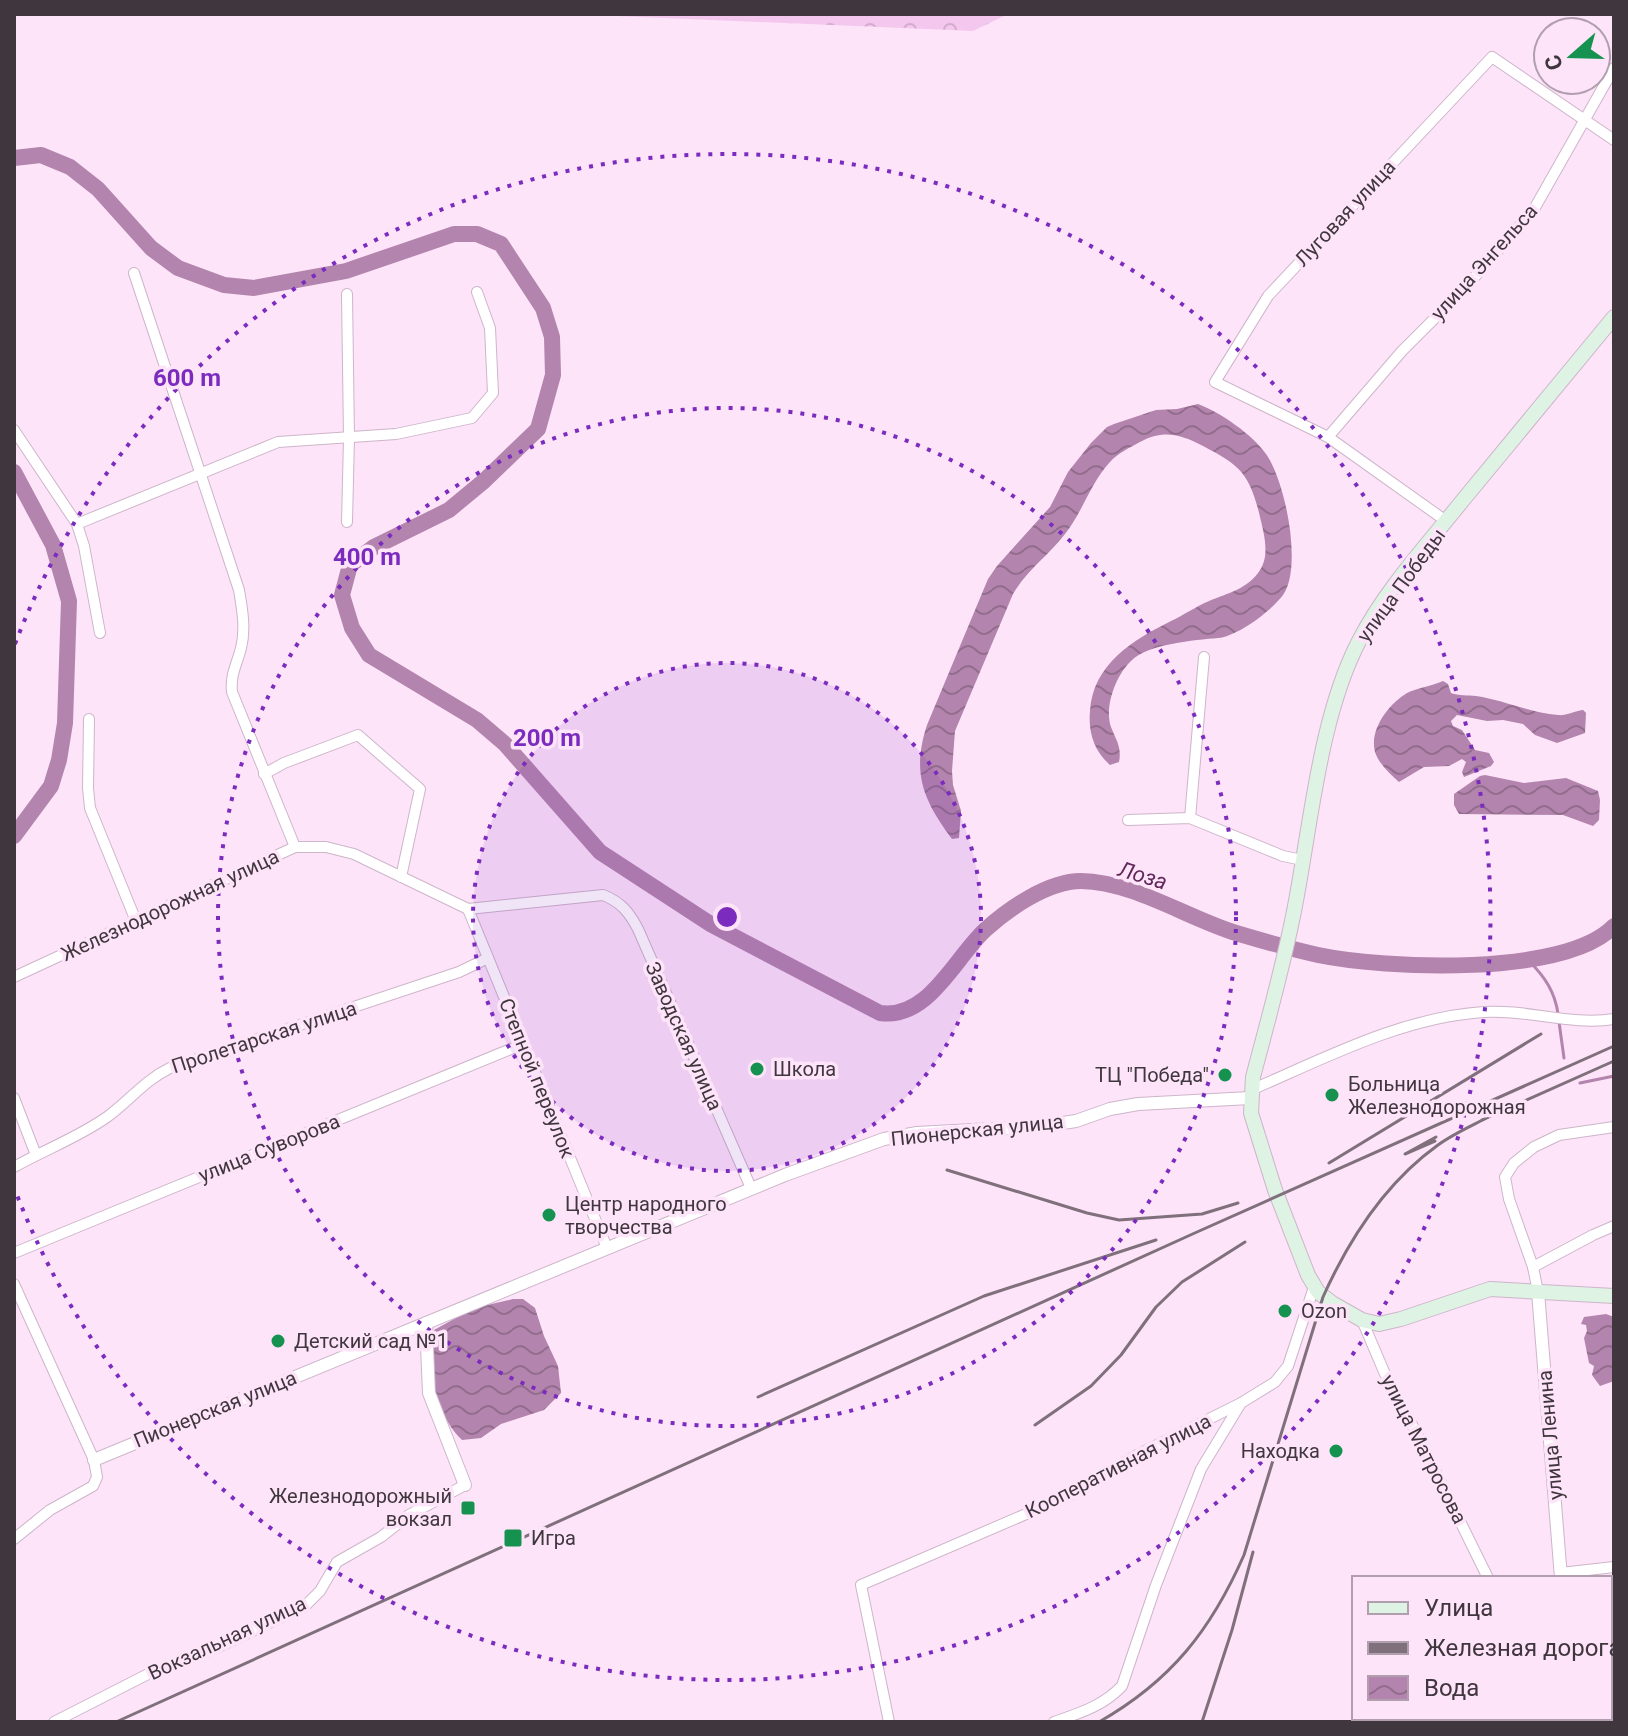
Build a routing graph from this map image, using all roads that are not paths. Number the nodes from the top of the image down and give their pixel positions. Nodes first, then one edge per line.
1 (1614, 68) edge
2 (1584, 122) junction
3 (1614, 140) edge
4 (134, 273) dead end
5 (477, 292) dead end
6 (347, 294) dead end
7 (1614, 317) edge
8 (14, 430) edge
9 (1328, 437) junction
10 (349, 438) junction
11 (201, 472) junction
12 (1446, 521) junction
13 (347, 522) dead end
14 (77, 524) junction
15 (100, 633) dead end
16 (1204, 657) dead end
17 (89, 719) dead end
18 (264, 774) junction
19 (1190, 818) junction
20 (1128, 820) dead end
21 (295, 847) junction
22 (1302, 860) junction
23 (401, 877) junction
24 (468, 909) junction
25 (136, 921) junction
26 (488, 958) junction
27 (14, 977) edge
28 (1614, 1019) edge
29 (523, 1044) junction
30 (1250, 1094) junction
31 (14, 1098) edge
32 (1614, 1127) edge
33 (36, 1155) junction
34 (14, 1167) edge
35 (751, 1188) junction
36 (1614, 1226) edge
37 (607, 1248) junction
38 (14, 1253) edge
39 (1533, 1267) junction
40 (14, 1284) edge
41 (1314, 1287) junction
42 (1538, 1292) junction
43 (1614, 1296) edge
44 (1362, 1320) junction
45 (426, 1323) junction
46 (1241, 1403) junction
47 (94, 1460) junction
48 (465, 1485) joint
49 (14, 1539) edge
50 (1614, 1567) edge
51 (1487, 1576) edge
52 (1561, 1576) edge
53 (54, 1722) edge
54 (889, 1722) edge
55 (1054, 1722) edge

1 - 2 street, улица Энгельса
2 - 3 street
2 - 9 street, улица Энгельса
2 - 9 street, Луговая улица
4 - 11 street
5 - 10 street
6 - 10 street
7 - 12 main road, улица Победы
8 - 14 street
9 - 12 street
10 - 11 street
10 - 13 street
11 - 14 street
11 - 18 street
12 - 22 main road, улица Победы
14 - 15 street
16 - 19 street
17 - 25 street
18 - 21 street
18 - 23 street
19 - 20 street
19 - 22 street
21 - 23 street, Железнодорожная улица
21 - 25 street, Железнодорожная улица
22 - 30 main road, улица Победы
23 - 24 street, Железнодорожная улица
24 - 26 street, Степной переулок
24 - 35 street, Заводская улица
25 - 27 street, Железнодорожная улица
26 - 29 street, Степной переулок
26 - 33 street, Пролетарская улица
28 - 30 street
29 - 37 street, Степной переулок
29 - 38 street, улица Суворова
30 - 35 street, Пионерская улица
30 - 41 main road
31 - 33 street
32 - 39 street
33 - 34 street, Пролетарская улица
35 - 37 street, Пионерская улица
36 - 39 street
37 - 45 street, Пионерская улица
39 - 42 street
40 - 47 street
41 - 44 main road
41 - 46 street, Кооперативная улица
42 - 43 main road
42 - 44 main road
42 - 52 street, улица Ленина
44 - 51 street, улица Матросова
45 - 47 street, Пионерская улица
45 - 48 street
46 - 54 street, Кооперативная улица
46 - 55 street
47 - 49 street
48 - 53 street, Вокзальная улица
50 - 52 street

